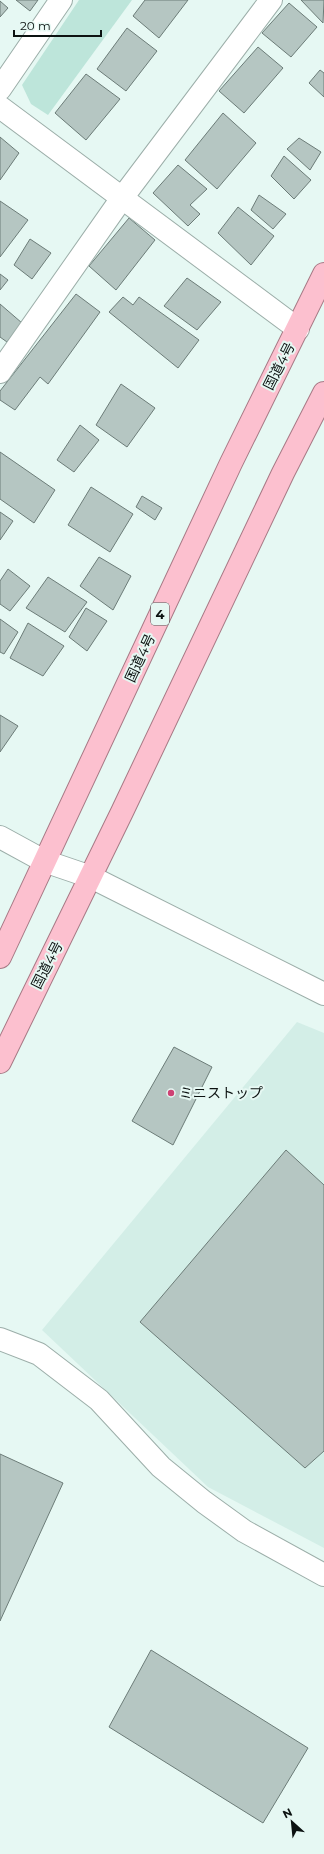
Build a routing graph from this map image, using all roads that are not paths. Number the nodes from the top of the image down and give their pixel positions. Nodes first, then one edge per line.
1 (61, 0) edge
2 (271, 0) edge
3 (0, 89) edge
4 (0, 107) edge
5 (122, 198) junction
6 (324, 274) edge
7 (298, 329) junction
8 (0, 372) edge
9 (324, 393) edge
10 (0, 838) edge
11 (44, 861) junction
12 (91, 877) junction
13 (0, 957) edge
14 (324, 994) edge
15 (0, 1062) edge
16 (0, 1339) edge
17 (324, 1575) edge

1 - 3 street
2 - 5 street
4 - 5 street
5 - 7 street
5 - 8 street
6 - 7 highway, 国道4号 / 4
7 - 11 highway, 国道4号 / 4
9 - 12 highway, 国道4号
10 - 11 street
11 - 12 street
11 - 13 highway, 国道4号 / 4
12 - 14 street
12 - 15 highway, 国道4号
16 - 17 street

